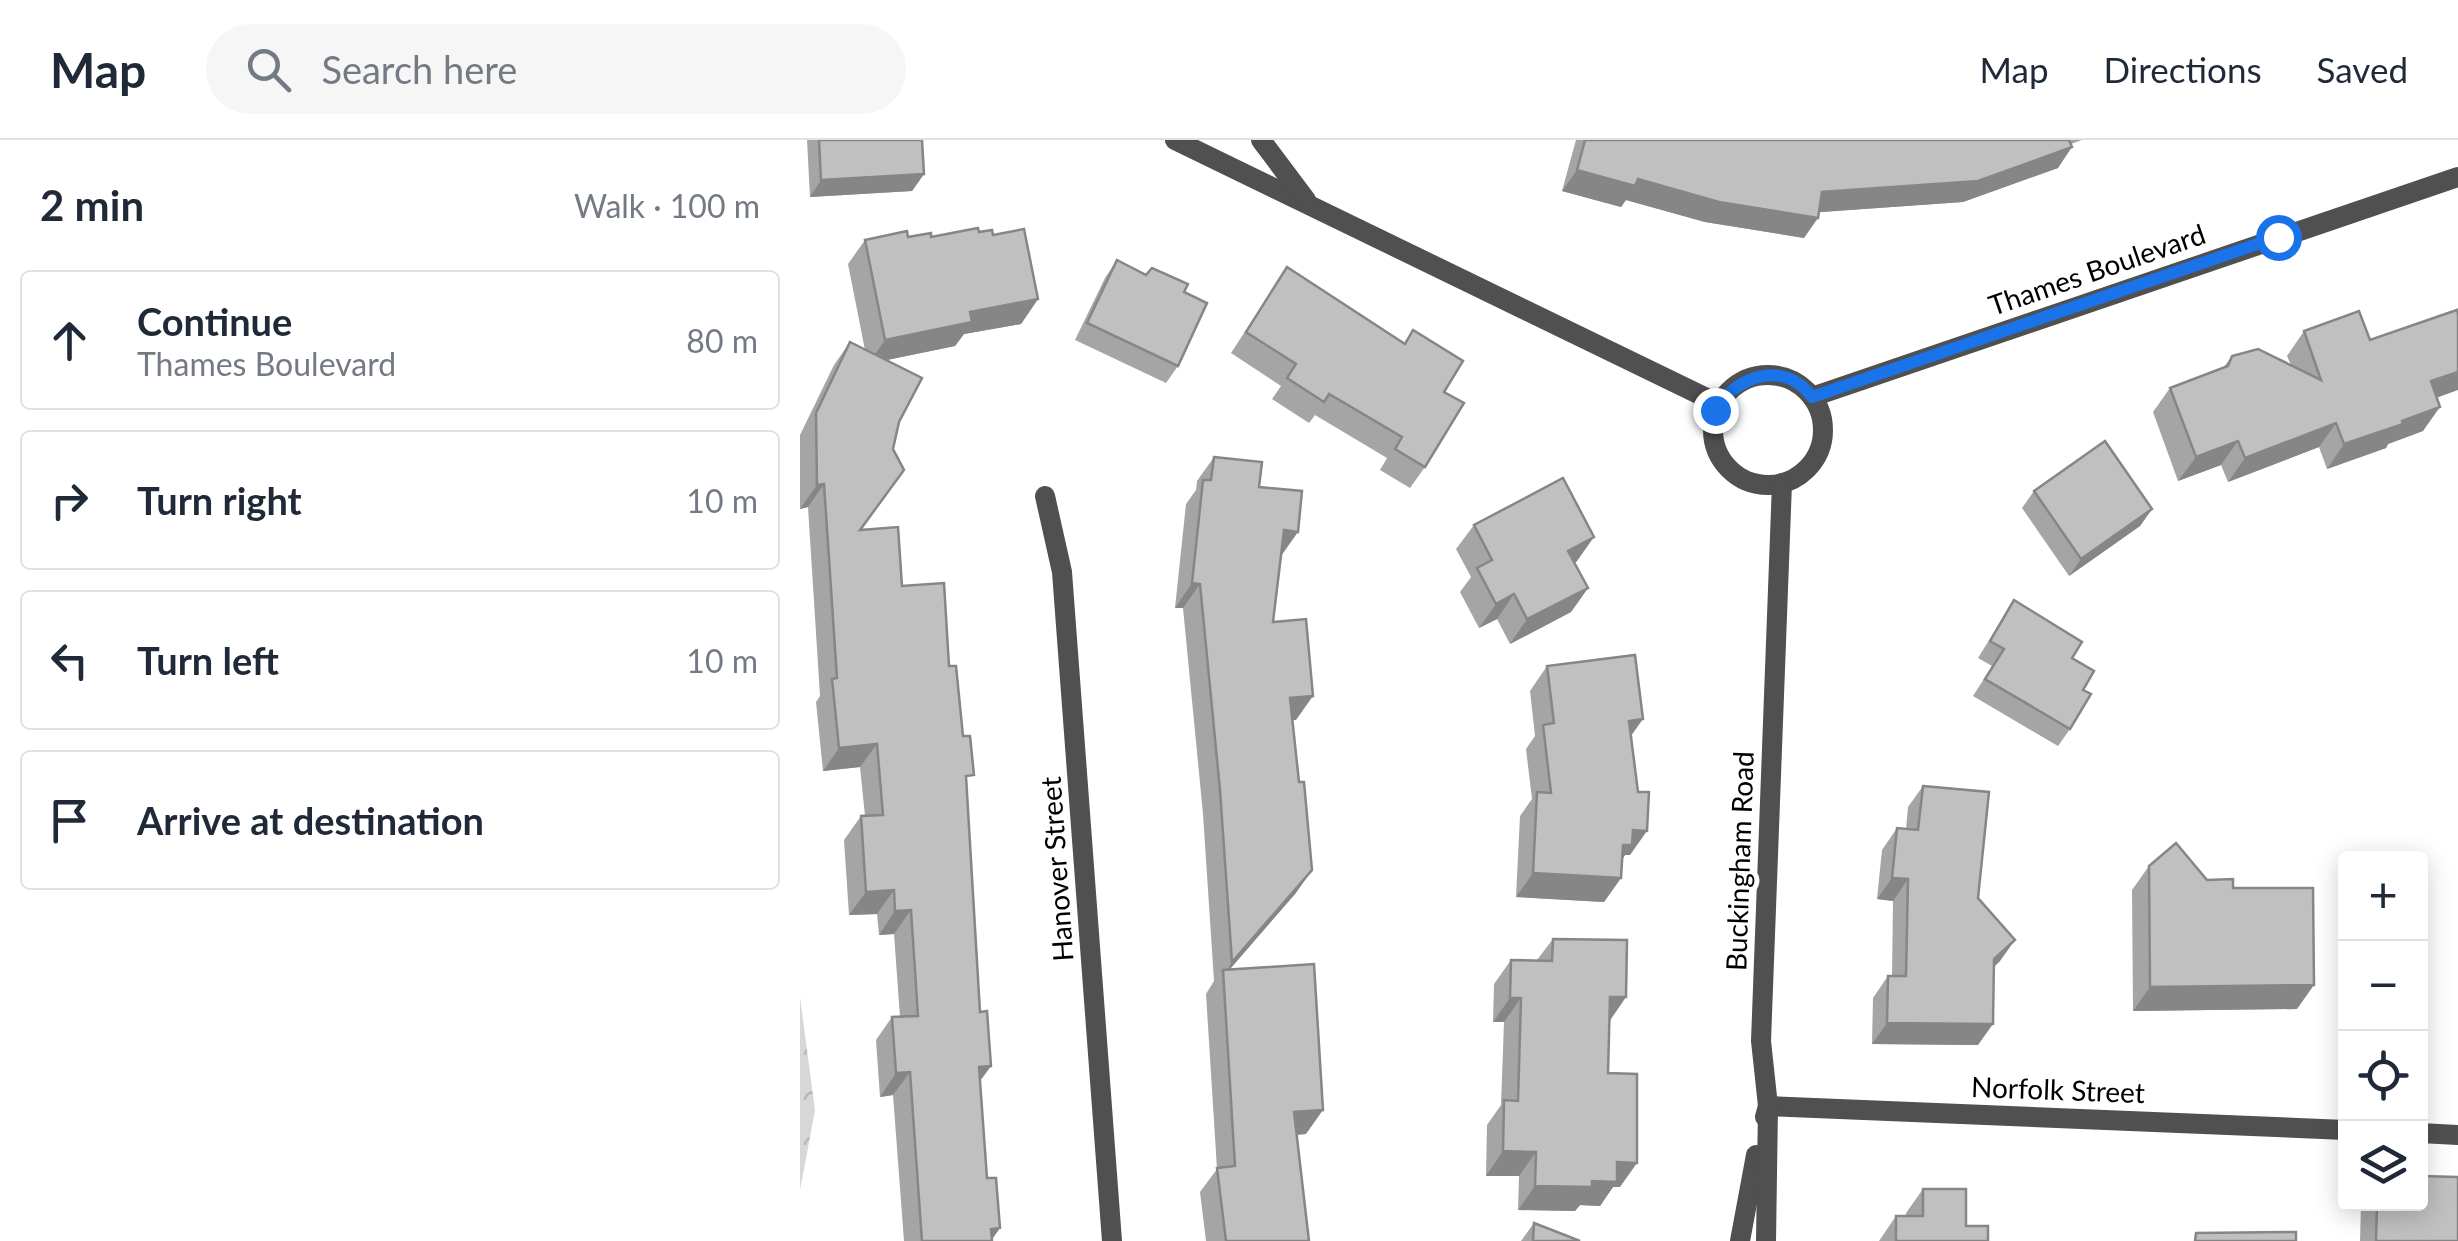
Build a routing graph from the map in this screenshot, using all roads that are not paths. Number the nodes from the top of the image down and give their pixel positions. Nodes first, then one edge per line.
1 (1175, 140) edge
2 (1261, 140) edge
3 (2458, 177) edge
4 (1310, 206) junction
5 (1812, 397) junction
6 (1719, 404) junction
7 (1782, 484) junction
8 (1045, 496) dead end
9 (1768, 1106) junction
10 (2338, 1130) edge
11 (2428, 1133) edge
12 (2458, 1135) edge
13 (1112, 1241) edge
14 (1740, 1241) edge
15 (1766, 1241) edge

1 - 4 street
2 - 4 street
3 - 5 street, Thames Boulevard
4 - 6 street
5 - 6 street
5 - 7 street
6 - 7 street
7 - 9 street, Buckingham Road
8 - 13 street, Hanover Street
9 - 10 street, Norfolk Street
9 - 14 street
9 - 15 street, Buckingham Road
11 - 12 street

